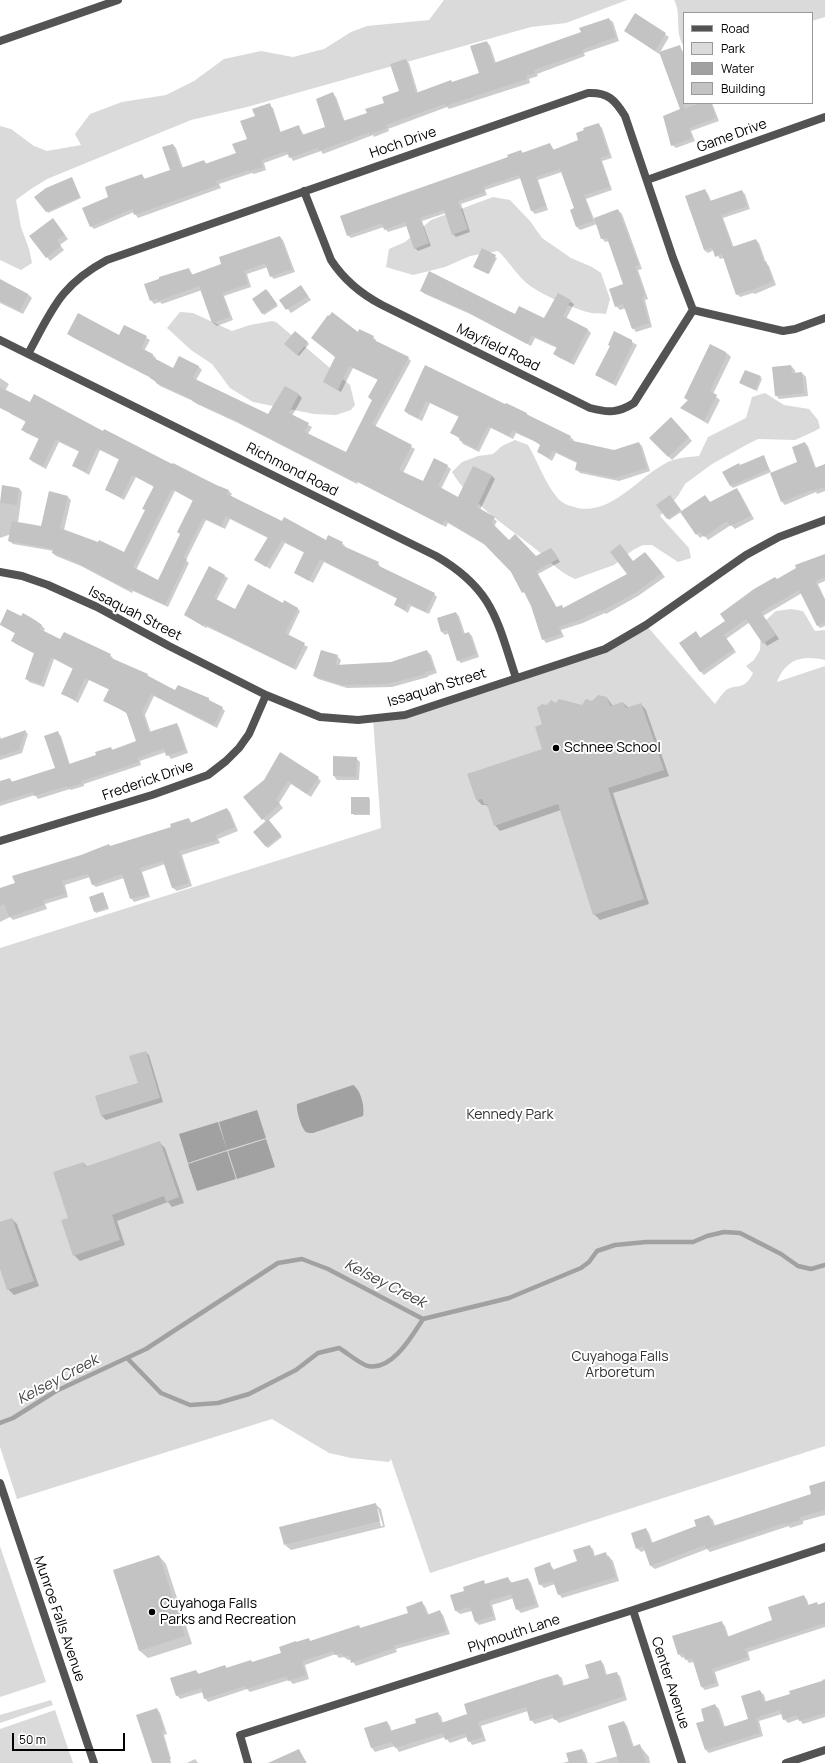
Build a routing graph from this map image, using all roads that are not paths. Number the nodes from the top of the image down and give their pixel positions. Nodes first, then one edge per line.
1 (118, 0) edge
2 (0, 41) edge
3 (825, 117) edge
4 (647, 180) junction
5 (304, 191) junction
6 (693, 310) junction
7 (825, 318) edge
8 (0, 340) edge
9 (28, 354) junction
10 (825, 520) edge
11 (0, 572) edge
12 (516, 678) junction
13 (266, 695) junction
14 (0, 841) edge
15 (0, 1483) edge
16 (825, 1548) edge
17 (633, 1610) junction
18 (825, 1750) edge
19 (94, 1763) edge
20 (248, 1763) edge
21 (682, 1763) edge
22 (786, 1763) edge

1 - 2 street
3 - 4 street, Game Drive
4 - 5 street, Hoch Drive
4 - 6 street, Hoch Drive
5 - 6 street, Mayfield Road
5 - 9 street, Hoch Drive
6 - 7 street
8 - 9 street, Richmond Road
9 - 12 street, Richmond Road
10 - 12 street, Issaquah Street
11 - 13 street, Issaquah Street
12 - 13 street, Issaquah Street
13 - 14 street, Frederick Drive
15 - 19 street, Munroe Falls Avenue
16 - 17 street, Plymouth Lane
17 - 20 street, Plymouth Lane
17 - 21 street, Center Avenue
18 - 22 street

